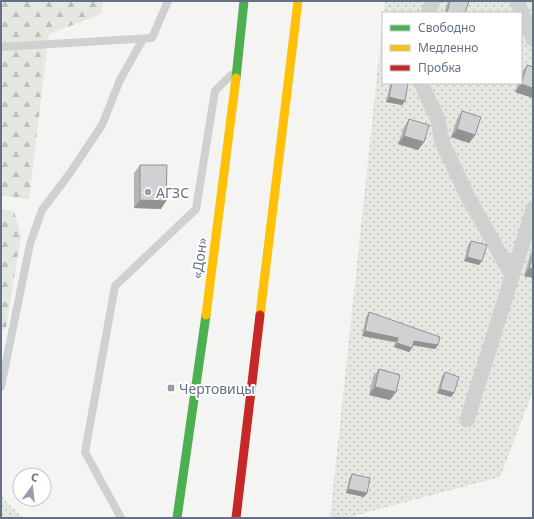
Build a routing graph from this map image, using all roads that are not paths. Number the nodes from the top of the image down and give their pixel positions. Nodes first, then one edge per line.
1 (168, 1) edge
2 (244, 1) edge
3 (298, 1) edge
4 (433, 1) edge
5 (517, 1) edge
6 (428, 12) edge
7 (522, 12) edge
8 (522, 13) edge
9 (143, 38) junction
10 (533, 39) edge
11 (1, 47) edge
12 (237, 69) junction
13 (421, 84) edge
14 (533, 210) edge
15 (512, 276) junction
16 (1, 387) edge
17 (467, 420) dead end
18 (121, 518) edge
19 (177, 518) edge
20 (236, 518) edge

1 - 9 lane
2 - 12 highway, «Дон»
3 - 20 highway
4 - 6 street
5 - 7 street
8 - 10 street
9 - 11 lane
9 - 16 lane
12 - 18 lane
12 - 19 highway, «Дон»
13 - 15 street
14 - 15 street
15 - 17 street

